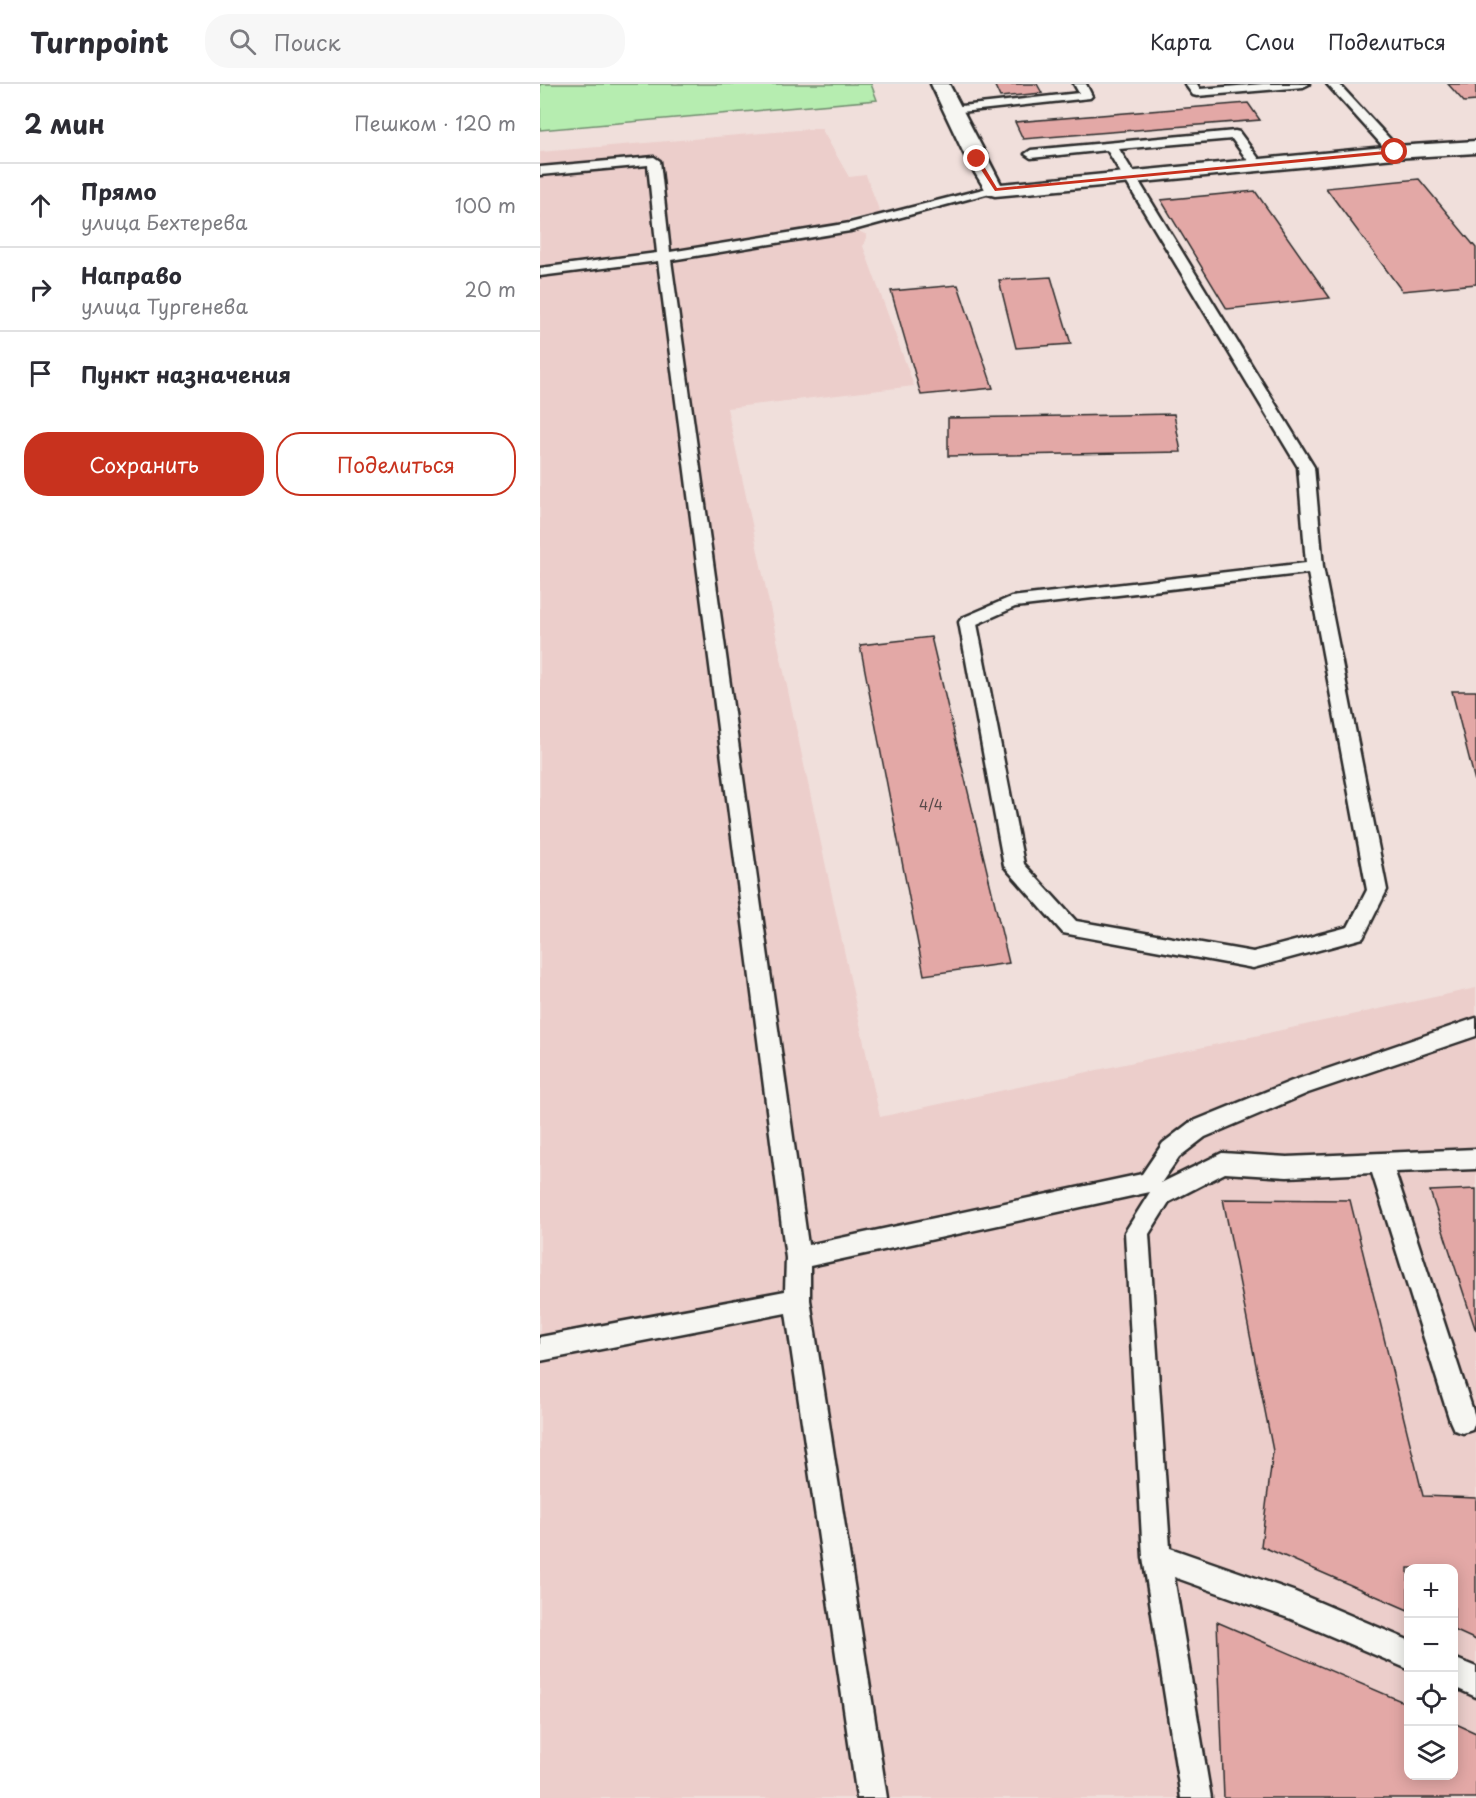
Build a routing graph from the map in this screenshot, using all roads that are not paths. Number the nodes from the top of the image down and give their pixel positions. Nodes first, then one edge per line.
1 (940, 84) edge
2 (1080, 84) edge
3 (1191, 84) edge
4 (1303, 84) edge
5 (1333, 84) edge
6 (952, 110) junction
7 (1111, 146) junction
8 (1476, 147) edge
9 (1395, 152) junction
10 (1031, 154) dead end
11 (1258, 166) junction
12 (540, 171) edge
13 (1132, 178) junction
14 (995, 190) junction
15 (664, 256) junction
16 (540, 272) edge
17 (1315, 567) junction
18 (1476, 1027) edge
19 (1476, 1159) edge
20 (1381, 1164) junction
21 (798, 1258) junction
22 (797, 1300) junction
23 (540, 1349) edge
24 (1463, 1421) dead end
25 (1157, 1557) junction
26 (1404, 1652) edge
27 (1458, 1675) edge
28 (1476, 1682) edge
29 (872, 1798) edge
30 (1196, 1798) edge

1 - 6 street
2 - 6 lane
3 - 4 lane
5 - 9 lane
6 - 14 street
7 - 10 lane
7 - 11 lane
7 - 13 lane
8 - 9 street
9 - 11 street
11 - 13 street
12 - 15 lane
13 - 14 street
13 - 17 lane
14 - 15 lane
15 - 16 lane
15 - 21 lane
17 - 17 lane
18 - 21 lane
19 - 20 lane
20 - 24 lane
20 - 25 lane
21 - 22 lane
22 - 23 lane
22 - 29 lane
25 - 26 lane
25 - 30 lane
27 - 28 lane

